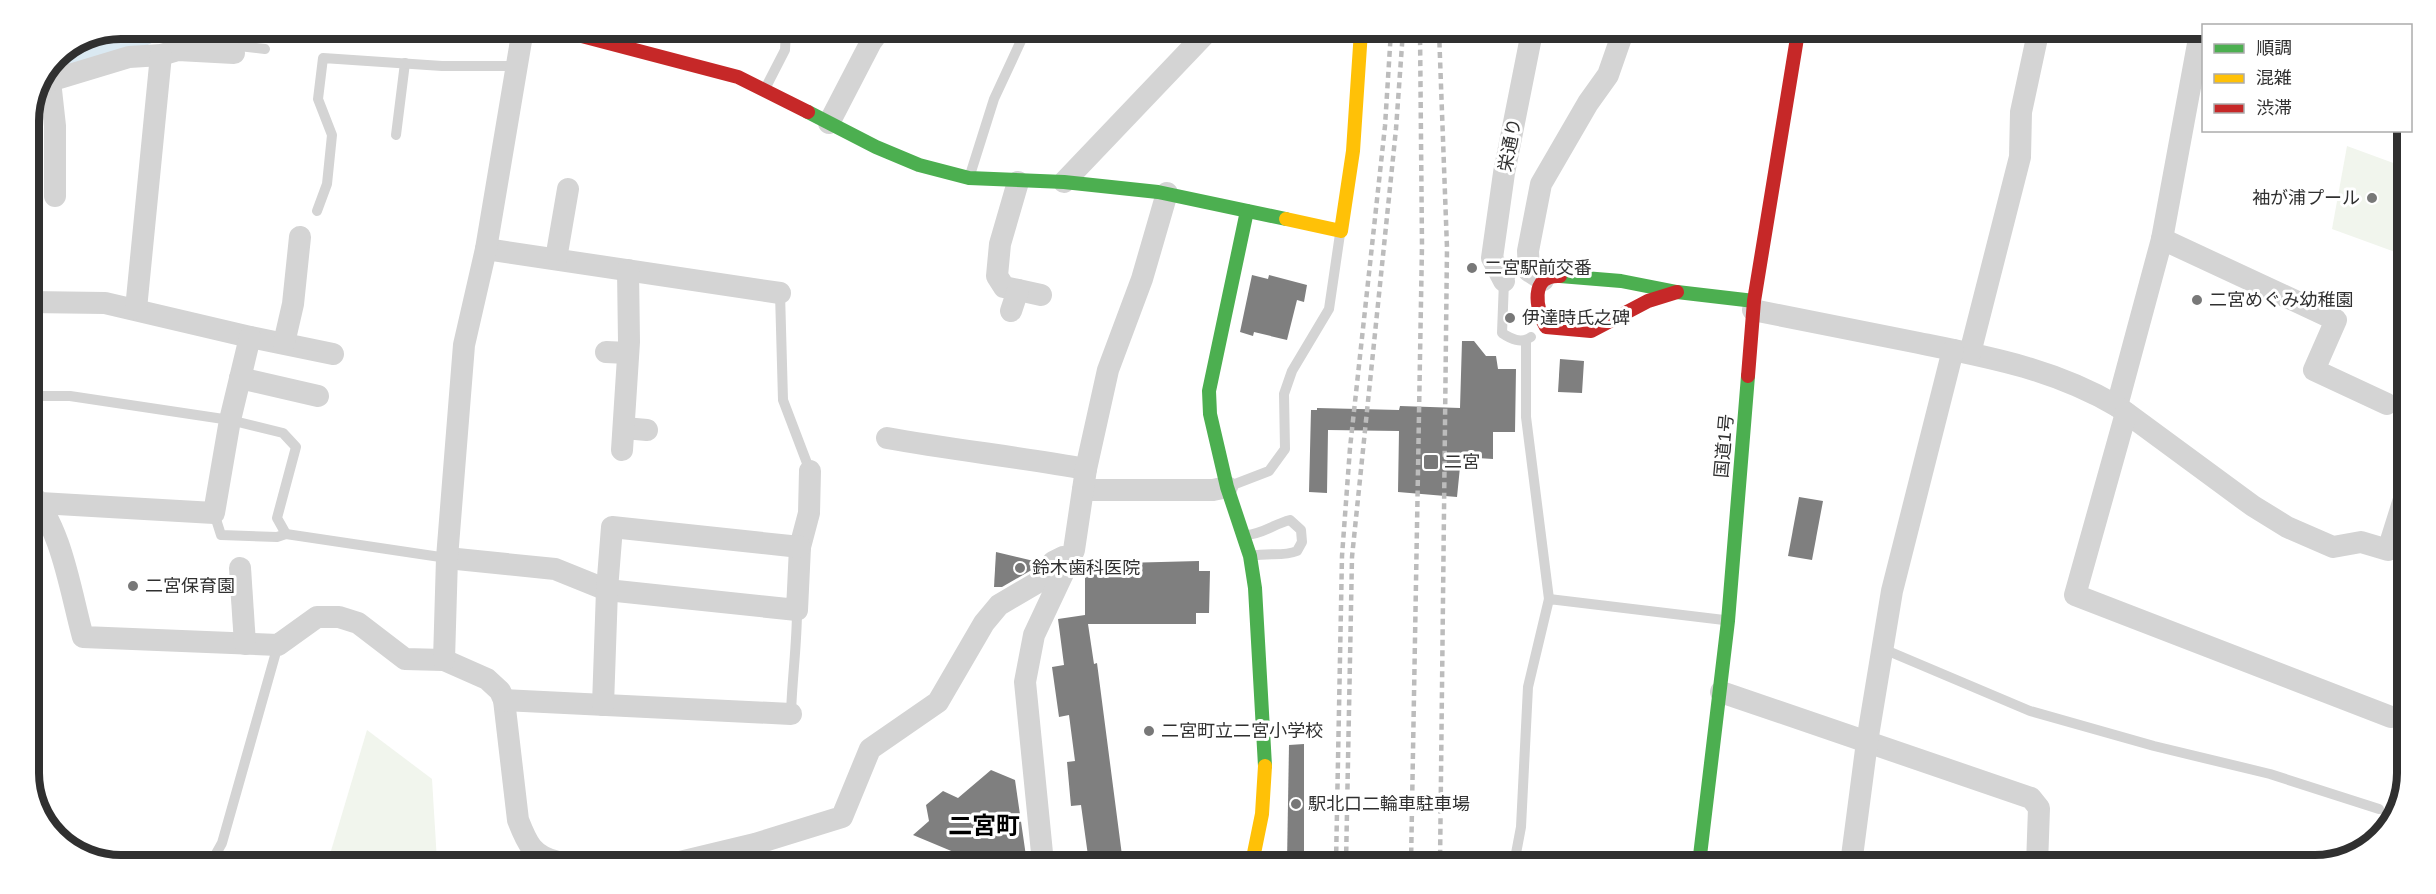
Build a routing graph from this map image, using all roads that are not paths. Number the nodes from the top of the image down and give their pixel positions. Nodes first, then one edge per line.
1 (522, 39) edge
2 (593, 39) edge
3 (785, 39) edge
4 (875, 39) edge
5 (1022, 39) edge
6 (1200, 39) edge
7 (1360, 39) edge
8 (1531, 39) edge
9 (1621, 39) edge
10 (1797, 39) edge
11 (2037, 39) edge
12 (2199, 39) edge
13 (265, 49) dead end
14 (234, 52) joint
15 (161, 55) junction
16 (405, 63) junction
17 (518, 66) junction
18 (50, 81) edge
19 (47, 86) edge
20 (765, 90) junction
21 (828, 123) junction
22 (396, 135) dead end
23 (969, 178) junction
24 (1018, 182) junction
25 (1064, 183) junction
26 (568, 189) dead end
27 (1167, 193) junction
28 (55, 196) dead end
29 (317, 211) dead end
30 (1247, 211) junction
31 (1341, 231) junction
32 (300, 237) dead end
33 (2162, 239) junction
34 (486, 249) junction
35 (556, 260) junction
36 (628, 270) junction
37 (1536, 275) junction
38 (1504, 281) junction
39 (1621, 281) junction
40 (1018, 290) junction
41 (1677, 292) junction
42 (780, 293) joint
43 (1041, 295) dead end
44 (39, 302) edge
45 (1754, 306) junction
46 (136, 309) junction
47 (1011, 311) dead end
48 (1610, 321) junction
49 (1546, 327) junction
50 (250, 337) junction
51 (1526, 340) junction
52 (284, 343) junction
53 (1962, 351) junction
54 (333, 354) dead end
55 (240, 378) junction
56 (39, 396) edge
57 (318, 396) dead end
58 (2386, 404) dead end
59 (2121, 409) junction
60 (230, 420) junction
61 (647, 430) dead end
62 (887, 438) dead end
63 (810, 471) joint
64 (1084, 480) junction
65 (1227, 487) junction
66 (39, 497) edge
67 (39, 505) edge
68 (214, 513) junction
69 (2397, 521) edge
70 (286, 534) junction
71 (1243, 535) junction
72 (800, 547) junction
73 (1074, 550) junction
74 (1250, 556) junction
75 (447, 558) junction
76 (240, 568) dead end
77 (607, 590) junction
78 (1549, 599) junction
79 (797, 610) junction
80 (1728, 621) junction
81 (245, 644) junction
82 (278, 645) junction
83 (1881, 648) junction
84 (444, 660) junction
85 (1720, 692) junction
86 (504, 700) junction
87 (603, 705) junction
88 (791, 714) joint
89 (2391, 717) dead end
90 (1867, 742) junction
91 (2379, 809) dead end
92 (750, 853) edge
93 (215, 855) edge
94 (542, 855) edge
95 (734, 855) edge
96 (1042, 855) edge
97 (1254, 855) edge
98 (1516, 855) edge
99 (1700, 855) edge
100 (1852, 855) edge
101 (2037, 855) edge

1 - 17 street
2 - 20 main road
3 - 20 lane
4 - 21 street
5 - 23 lane
6 - 25 street
7 - 31 main road
8 - 38 street, 栄通り
9 - 37 street
10 - 45 main road, 国道1号
11 - 53 street
12 - 33 street
13 - 14 lane
14 - 15 street
15 - 18 street
15 - 46 street
16 - 17 lane
16 - 22 lane
16 - 29 lane
17 - 34 street
19 - 28 street
20 - 21 main road
21 - 23 main road
23 - 24 main road
24 - 25 main road
24 - 40 street
25 - 27 main road
26 - 35 street
27 - 30 main road
27 - 64 street
30 - 31 main road
30 - 65 main road
31 - 65 lane
32 - 52 street
33 - 58 street
33 - 59 street
34 - 35 street
34 - 75 street
35 - 36 street
36 - 42 street
36 - 61 street
37 - 38 lane
37 - 39 main road
37 - 49 main road
38 - 51 lane
39 - 41 main road
39 - 48 main road
40 - 43 street
40 - 47 street
41 - 45 main road
41 - 48 main road
42 - 63 lane
44 - 46 street
45 - 53 street
45 - 80 main road, 国道1号
46 - 50 street
48 - 49 main road
49 - 51 lane
50 - 52 street
50 - 55 street
51 - 78 lane
52 - 54 street
53 - 59 street
53 - 83 street
55 - 57 street
55 - 60 street
56 - 60 lane
59 - 69 street
59 - 89 street
60 - 68 street
60 - 70 lane
62 - 64 street
63 - 72 street
64 - 65 street
64 - 73 street
65 - 71 main road
66 - 68 street
67 - 81 street
68 - 70 lane
70 - 75 lane
71 - 74 main road
71 - 74 lane
72 - 77 street
72 - 79 street
73 - 92 street
73 - 96 street
74 - 97 main road
75 - 77 street
75 - 84 street
76 - 81 street
77 - 79 street
77 - 87 street
78 - 80 lane
78 - 98 lane
79 - 88 lane
80 - 85 main road, 国道1号
81 - 82 street
82 - 84 street
82 - 93 lane
83 - 90 street
83 - 91 lane
84 - 86 street
85 - 90 street
85 - 99 main road, 国道1号
86 - 87 street
86 - 94 street
87 - 88 street
90 - 100 street
90 - 101 street
92 - 95 street

